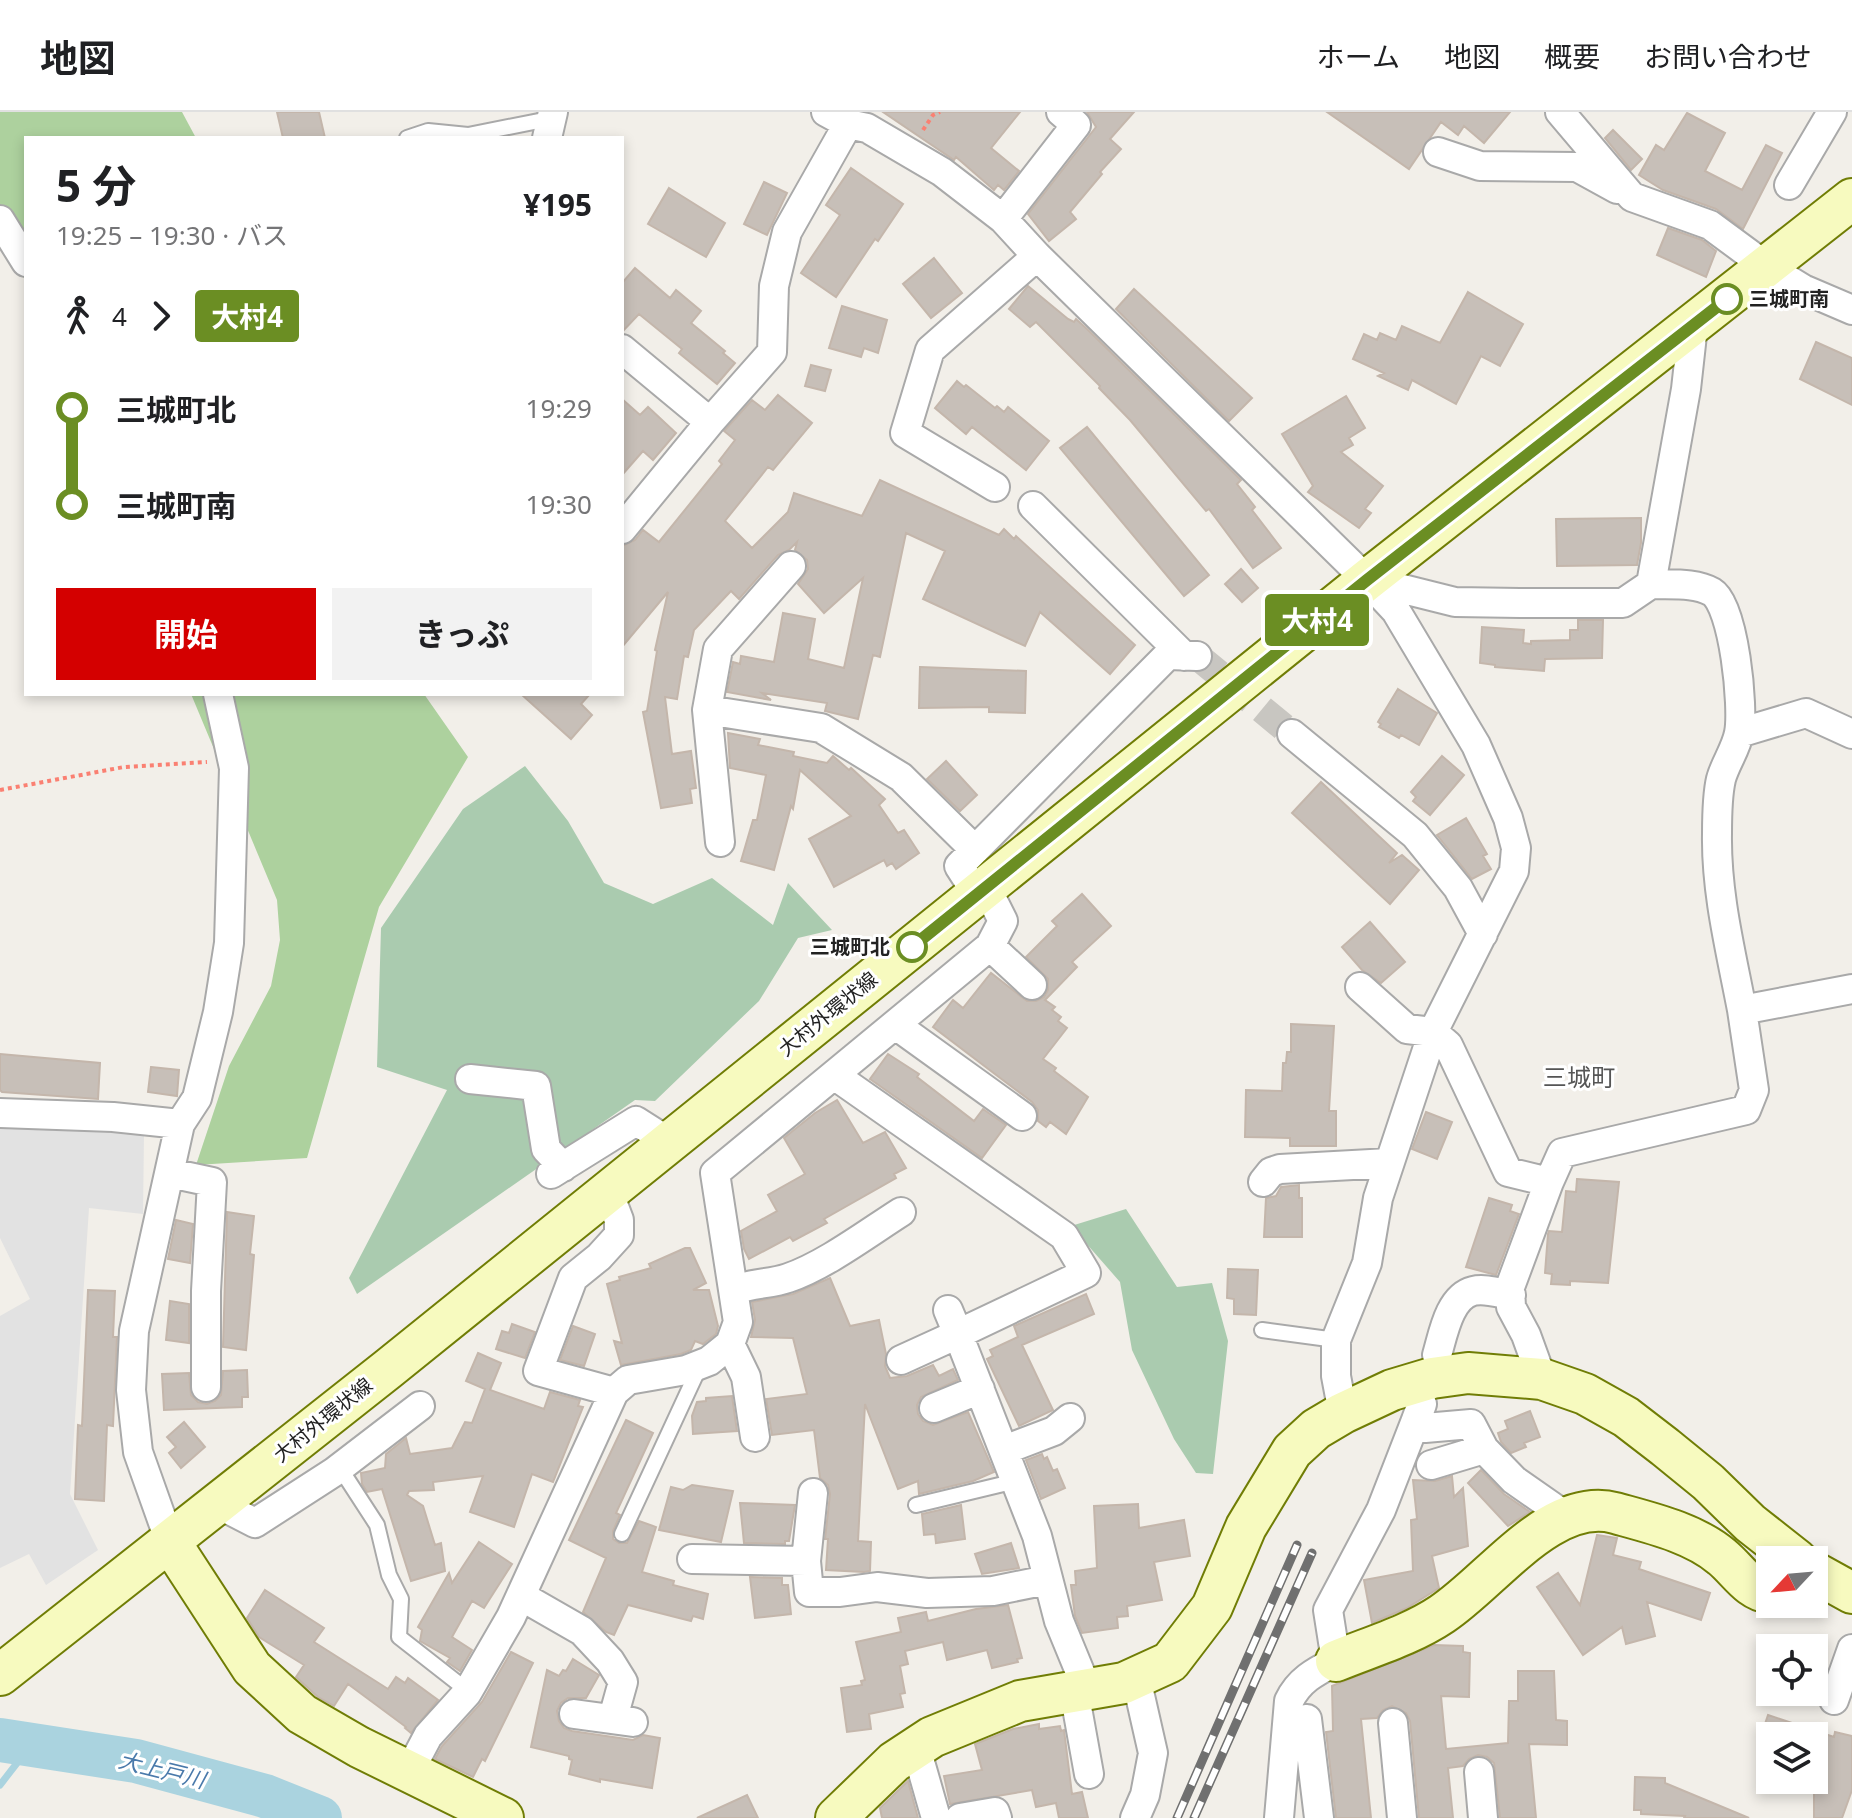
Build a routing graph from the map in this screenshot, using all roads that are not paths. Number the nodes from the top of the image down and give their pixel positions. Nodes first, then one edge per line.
1 (1061, 112) edge
2 (1560, 112) edge
3 (1832, 112) edge
4 (854, 119) edge
5 (548, 120) edge
6 (413, 136) edge
7 (1438, 152) dead end
8 (1789, 185) dead end
9 (1632, 197) junction
10 (1852, 199) edge
11 (1003, 219) junction
12 (0, 220) edge
13 (1037, 256) junction
14 (24, 259) edge
15 (1767, 267) junction
16 (1852, 310) edge
17 (1693, 326) junction
18 (624, 351) edge
19 (710, 422) junction
20 (995, 487) dead end
21 (1033, 506) dead end
22 (624, 526) edge
23 (791, 566) dead end
24 (1367, 580) junction
25 (1651, 584) junction
26 (218, 696) edge
27 (707, 710) junction
28 (1739, 733) junction
29 (1292, 734) tunnel mouth
30 (1852, 734) edge
31 (720, 842) dead end
32 (980, 877) junction
33 (1483, 934) junction
34 (990, 946) junction
35 (1032, 985) dead end
36 (1360, 987) dead end
37 (1852, 989) edge
38 (1742, 1010) junction
39 (897, 1026) junction
40 (1433, 1032) junction
41 (834, 1075) junction
42 (470, 1079) dead end
43 (0, 1113) edge
44 (1022, 1116) dead end
45 (180, 1124) junction
46 (669, 1142) junction
47 (1389, 1163) junction
48 (170, 1173) junction
49 (1263, 1182) dead end
50 (1549, 1182) junction
51 (608, 1191) junction
52 (901, 1212) dead end
53 (734, 1290) junction
54 (1511, 1295) junction
55 (953, 1322) junction
56 (1262, 1330) dead end
57 (1336, 1340) junction
58 (730, 1344) junction
59 (1437, 1355) dead end
60 (901, 1360) dead end
61 (701, 1364) junction
62 (1542, 1379) junction
63 (206, 1387) dead end
64 (980, 1389) junction
65 (614, 1392) junction
66 (420, 1406) dead end
67 (934, 1408) dead end
68 (1343, 1413) junction
69 (1070, 1418) dead end
70 (755, 1437) dead end
71 (1484, 1449) junction
72 (1004, 1450) junction
73 (1431, 1465) dead end
74 (340, 1468) junction
75 (1016, 1481) junction
76 (813, 1493) dead end
77 (218, 1504) junction
78 (916, 1505) dead end
79 (1567, 1517) junction
80 (622, 1534) dead end
81 (170, 1542) junction
82 (1779, 1546) edge
83 (692, 1558) dead end
84 (806, 1561) junction
85 (1047, 1580) junction
86 (1828, 1580) edge
87 (1756, 1588) edge
88 (1852, 1593) edge
89 (521, 1596) junction
90 (1852, 1649) edge
91 (1336, 1661) junction
92 (2, 1671) edge
93 (1136, 1678) junction
94 (1080, 1690) junction
95 (468, 1691) junction
96 (1834, 1700) dead end
97 (574, 1714) dead end
98 (1307, 1719) junction
99 (1393, 1723) dead end
100 (916, 1748) junction
101 (409, 1772) junction
102 (1479, 1772) dead end
103 (1089, 1774) dead end
104 (843, 1815) edge
105 (503, 1818) edge
106 (936, 1818) edge
107 (960, 1818) edge
108 (997, 1818) edge
109 (1135, 1818) edge
110 (1279, 1818) edge
111 (1319, 1818) edge
112 (1402, 1818) edge
113 (1483, 1818) edge

1 - 11 street
2 - 9 street
3 - 8 street
4 - 11 street
4 - 19 street
5 - 6 lane
7 - 9 street
9 - 15 street
10 - 15 main road, 大村外環状線
11 - 13 street
12 - 14 street
13 - 20 street
13 - 24 street
15 - 16 street
15 - 17 main road, 大村外環状線
17 - 24 main road, 大村外環状線
17 - 25 street
18 - 19 street
19 - 22 street
21 - 32 street
23 - 27 street
24 - 25 street
24 - 32 main road, 大村外環状線
24 - 33 street
25 - 28 street
26 - 45 street
27 - 31 street
27 - 32 street
28 - 30 street
28 - 38 street
29 - 33 street
32 - 34 street
32 - 46 main road, 大村外環状線
33 - 40 street
34 - 35 street
34 - 39 street
36 - 40 street
37 - 38 street
38 - 50 street
39 - 41 street
39 - 44 street
40 - 47 street
40 - 50 street
41 - 53 street
41 - 55 street
42 - 46 street
43 - 45 street
45 - 48 street
46 - 51 main road, 大村外環状線
47 - 49 street
47 - 57 street
48 - 63 street
48 - 81 street
50 - 54 street
51 - 65 street
51 - 77 main road, 大村外環状線
52 - 53 street
53 - 58 street
54 - 59 street
54 - 62 street
55 - 60 street
55 - 64 street
56 - 57 lane
57 - 68 street
58 - 61 street
58 - 70 street
61 - 65 street
61 - 80 lane
62 - 68 main road
62 - 82 main road
64 - 67 street
64 - 72 street
65 - 89 street
66 - 74 street
68 - 93 main road
69 - 72 street
71 - 73 street
71 - 79 street
71 - 91 street
72 - 75 street
74 - 77 street
74 - 95 lane
75 - 78 lane
75 - 85 street
76 - 84 street
77 - 81 main road, 大村外環状線
79 - 87 main road
79 - 91 main road
81 - 92 main road, 大村外環状線
81 - 101 main road
83 - 84 street
84 - 85 street
85 - 94 street
86 - 88 main road
89 - 95 street
89 - 97 street
90 - 96 street
91 - 98 street
93 - 94 main road
93 - 109 street
94 - 100 main road
94 - 103 street
95 - 101 street
98 - 110 street
98 - 111 street
99 - 112 street
100 - 104 main road
100 - 106 street
101 - 105 main road
102 - 113 street
107 - 108 street

